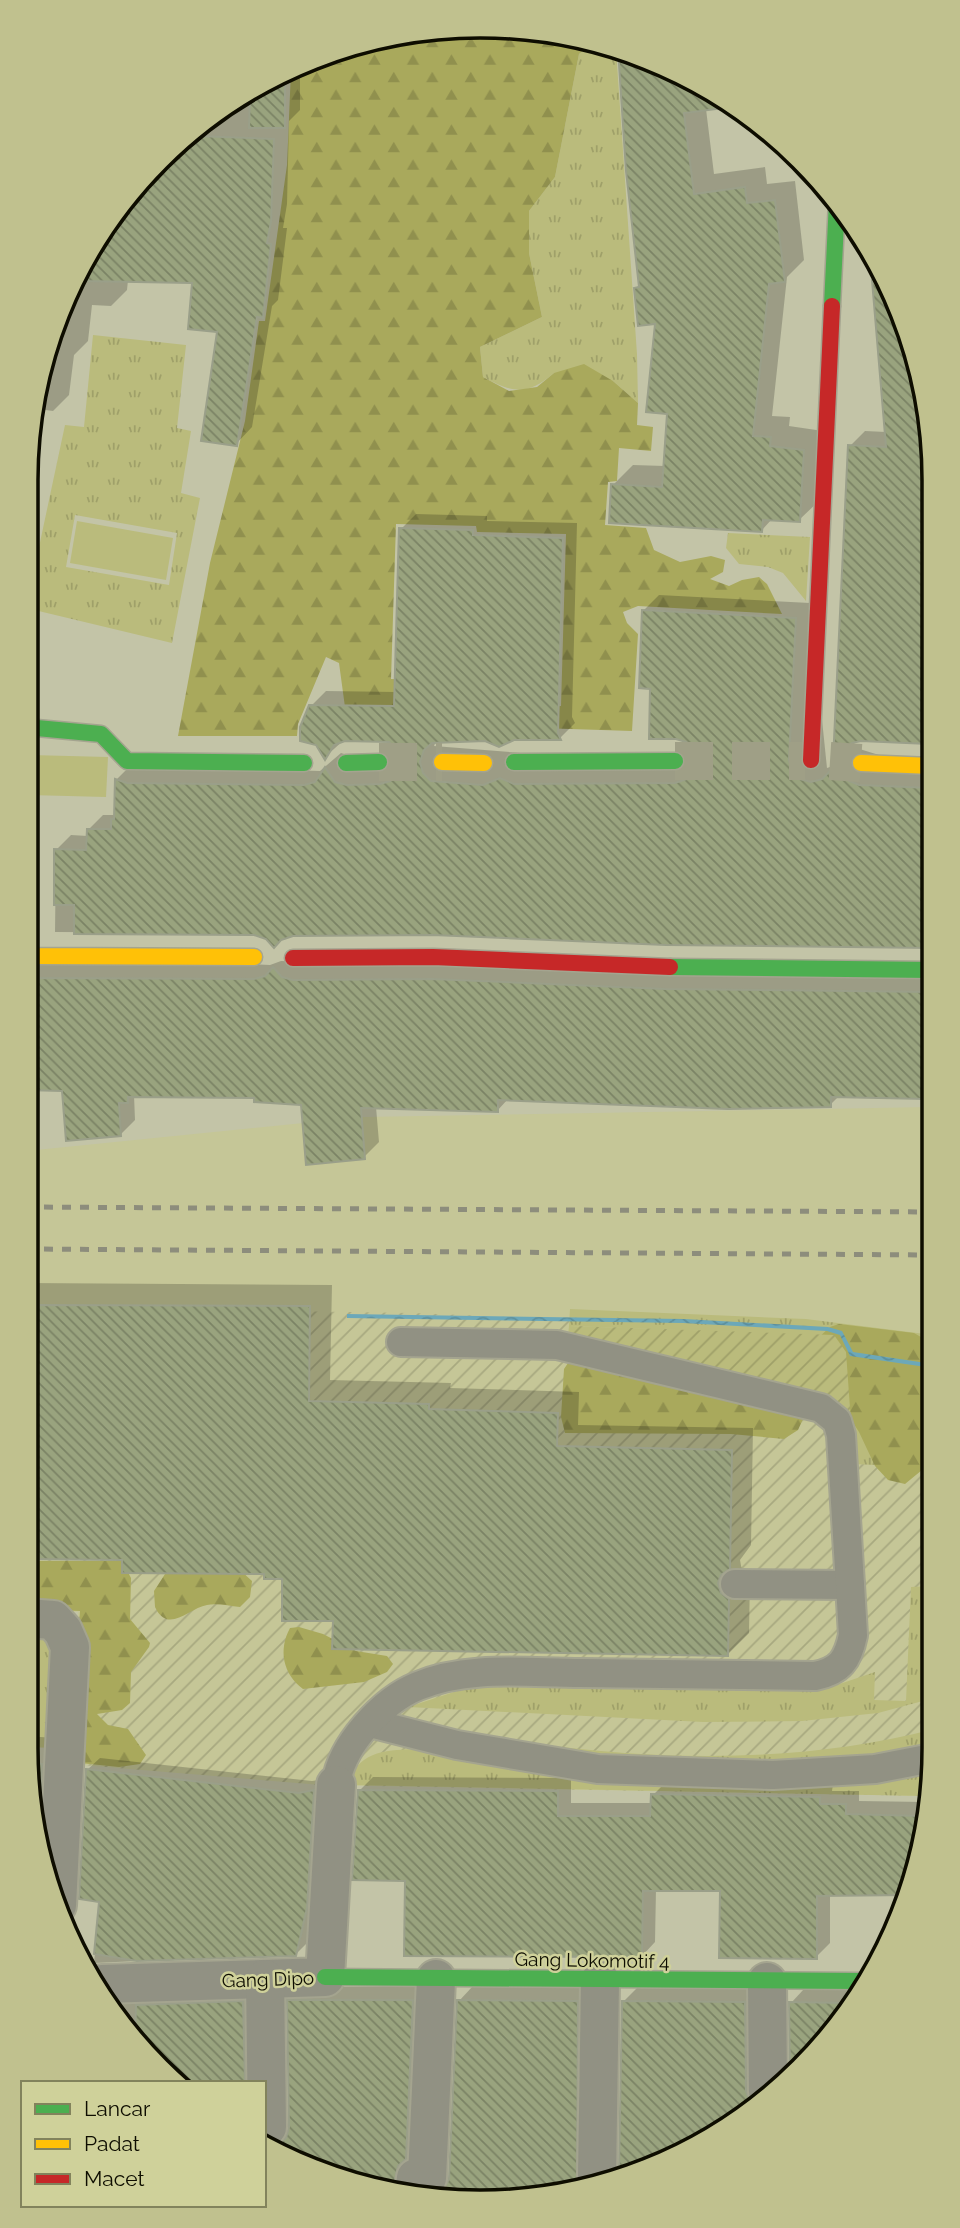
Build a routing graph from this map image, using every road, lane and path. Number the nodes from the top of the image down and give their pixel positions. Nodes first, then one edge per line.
1 (841, 227) edge
2 (38, 728) edge
3 (675, 761) tunnel mouth
4 (830, 761) tunnel mouth
5 (379, 762) tunnel mouth
6 (442, 762) tunnel mouth
7 (513, 762) dead end
8 (304, 763) dead end
9 (346, 763) dead end
10 (484, 763) dead end
11 (861, 763) tunnel mouth
12 (922, 766) edge
13 (38, 956) edge
14 (254, 957) dead end
15 (293, 958) dead end
16 (922, 970) edge
17 (401, 1342) dead end
18 (735, 1584) dead end
19 (850, 1585) junction
20 (38, 1619) edge
21 (370, 1723) junction
22 (922, 1760) edge
23 (335, 1785) joint
24 (49, 1829) edge
25 (51, 1851) edge
26 (325, 1978) junction
27 (265, 1979) junction
28 (436, 1979) junction
29 (600, 1981) junction
30 (767, 1982) junction
31 (854, 1982) edge
32 (107, 1984) edge
33 (768, 2083) edge
34 (266, 2128) edge
35 (597, 2173) edge
36 (415, 2185) edge

1 - 4 street
2 - 8 street
3 - 7 street
5 - 9 street
6 - 10 street
11 - 12 street
13 - 14 street
15 - 16 street
17 - 19 lane
18 - 19 lane
19 - 21 lane
20 - 24 street
21 - 22 lane
21 - 23 lane
23 - 26 street, Gang Dipo
24 - 25 street
26 - 27 street, Gang Dipo
26 - 28 street, Gang Lokomotif 4
27 - 32 street, Gang Dipo
27 - 34 street
28 - 29 street, Gang Lokomotif 4
28 - 36 street
29 - 30 street, Gang Lokomotif 4
29 - 35 street
30 - 31 street, Gang Lokomotif 4
30 - 33 street

